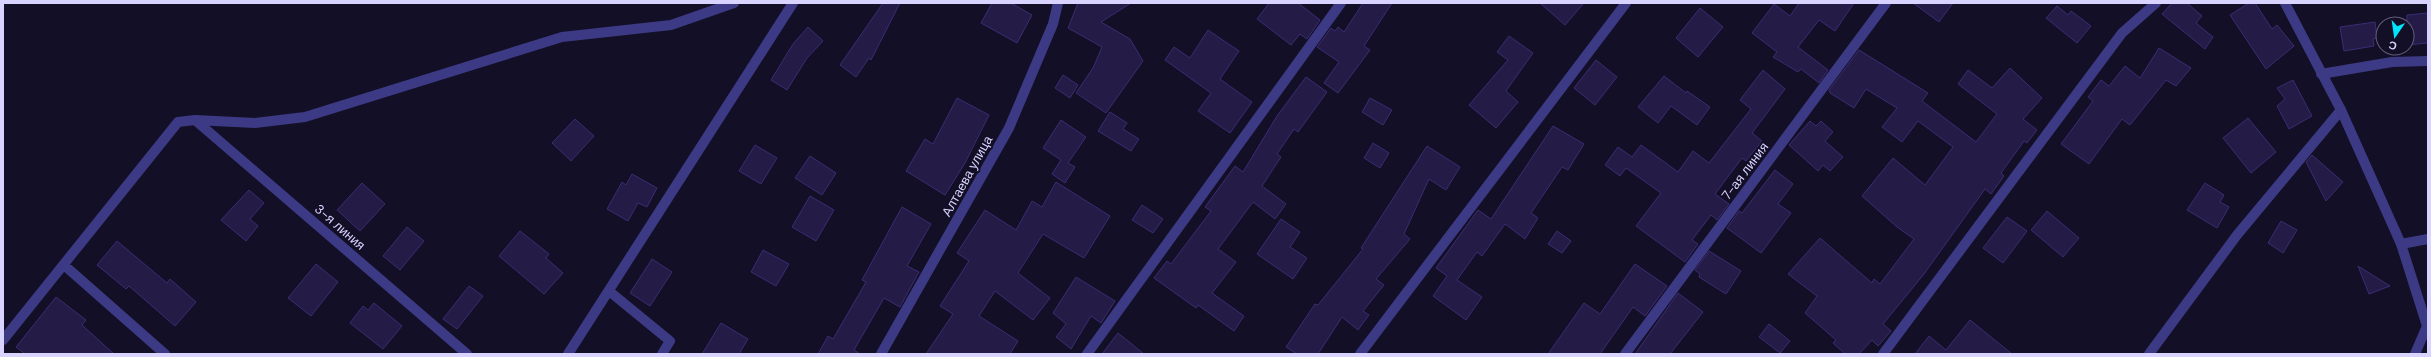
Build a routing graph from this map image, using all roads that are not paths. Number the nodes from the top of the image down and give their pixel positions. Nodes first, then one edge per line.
1 (734, 3) edge
2 (793, 3) edge
3 (1058, 3) edge
4 (1342, 3) edge
5 (1626, 3) edge
6 (1886, 3) edge
7 (2156, 3) edge
8 (2285, 3) edge
9 (2428, 61) edge
10 (2321, 74) junction
11 (2341, 110) junction
12 (195, 120) junction
13 (2428, 239) edge
14 (2401, 244) junction
15 (64, 265) junction
16 (609, 291) junction
17 (2428, 327) edge
18 (3, 340) edge
19 (165, 354) edge
20 (467, 354) edge
21 (568, 354) edge
22 (662, 354) edge
23 (881, 354) edge
24 (1087, 354) edge
25 (1360, 354) edge
26 (1625, 354) edge
27 (1883, 354) edge
28 (2149, 354) edge
29 (2415, 354) edge

1 - 12 street
2 - 16 street
3 - 23 street, Алтаева улица
4 - 24 street
5 - 25 street
6 - 26 street, 7-ая линия
7 - 27 street
8 - 10 street
9 - 10 street
10 - 11 street
11 - 14 street
11 - 28 street
12 - 15 street
12 - 20 street, 3-я линия
13 - 14 street
14 - 17 street
15 - 18 street
15 - 19 street
16 - 21 street
16 - 22 street
17 - 29 street

